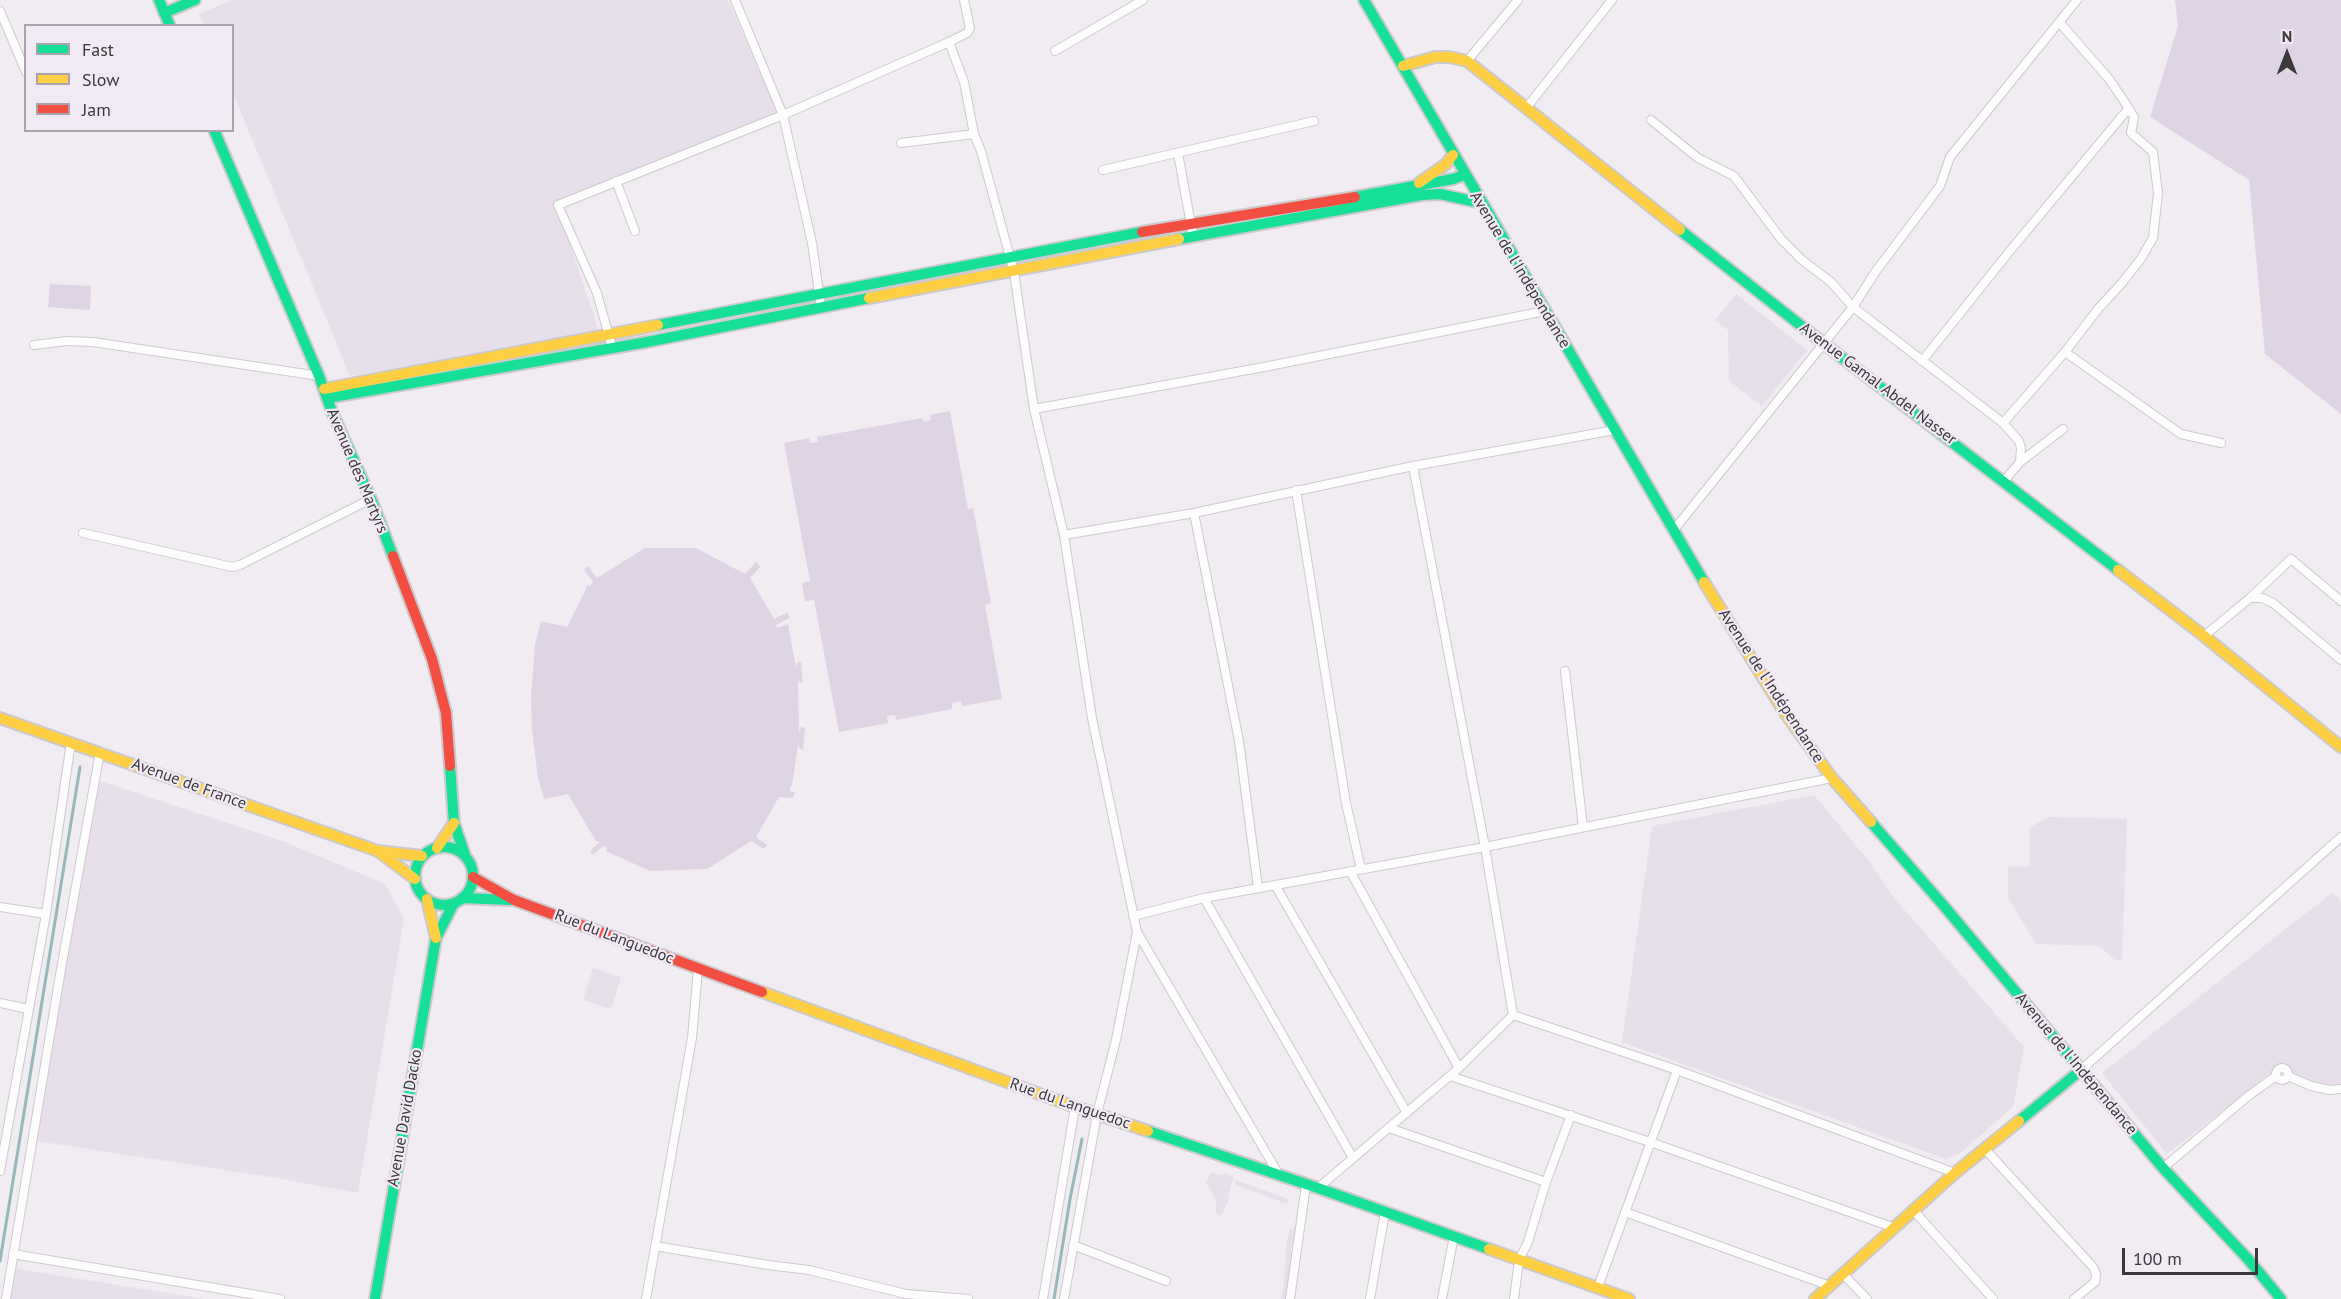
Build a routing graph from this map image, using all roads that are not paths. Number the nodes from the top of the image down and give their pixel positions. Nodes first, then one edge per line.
1 (159, 0) edge
2 (195, 0) edge
3 (735, 0) edge
4 (964, 0) edge
5 (1143, 0) edge
6 (1364, 0) edge
7 (1518, 0) edge
8 (1612, 0) edge
9 (2077, 0) edge
10 (0, 10) edge
11 (164, 13) junction
12 (2060, 23) junction
13 (169, 24) edge
14 (949, 42) junction
15 (1055, 51) dead end
16 (1467, 61) junction
17 (1403, 66) junction
18 (24, 67) edge
19 (1527, 108) junction
20 (2128, 109) junction
21 (783, 115) junction
22 (1650, 120) dead end
23 (1314, 121) dead end
24 (215, 132) edge
25 (974, 134) junction
26 (901, 143) dead end
27 (1178, 153) junction
28 (1453, 155) junction
29 (1103, 170) dead end
30 (1464, 175) junction
31 (616, 181) junction
32 (1417, 185) junction
33 (1480, 202) junction
34 (1191, 223) junction
35 (635, 231) dead end
36 (1193, 236) junction
37 (1010, 258) junction
38 (1014, 272) junction
39 (819, 294) junction
40 (821, 307) junction
41 (1852, 307) junction
42 (1545, 311) junction
43 (609, 334) junction
44 (1823, 343) junction
45 (34, 345) dead end
46 (612, 347) junction
47 (2066, 352) junction
48 (1922, 361) junction
49 (319, 376) junction
50 (325, 393) junction
51 (1034, 409) junction
52 (2003, 423) junction
53 (2063, 429) dead end
54 (1615, 430) junction
55 (2221, 443) dead end
56 (2020, 462) junction
57 (1413, 466) junction
58 (2004, 480) junction
59 (1296, 490) junction
60 (371, 499) junction
61 (1194, 513) junction
62 (1673, 531) junction
63 (83, 533) dead end
64 (1064, 535) junction
65 (2250, 598) junction
66 (2341, 601) edge
67 (2204, 636) junction
68 (2341, 660) edge
69 (1565, 671) dead end
70 (0, 718) edge
71 (71, 742) junction
72 (2341, 747) edge
73 (100, 752) junction
74 (1832, 778) junction
75 (453, 824) junction
76 (1582, 827) junction
77 (2341, 837) edge
78 (1485, 847) junction
79 (437, 848) junction
80 (378, 851) junction
81 (465, 855) junction
82 (422, 856) junction
83 (1360, 869) junction
84 (1350, 871) junction
85 (473, 877) junction
86 (415, 879) junction
87 (1275, 885) junction
88 (1258, 888) junction
89 (1204, 898) junction
90 (427, 899) junction
91 (458, 900) junction
92 (514, 900) junction
93 (0, 907) edge
94 (46, 914) junction
95 (1133, 916) junction
96 (1137, 932) junction
97 (436, 938) junction
98 (698, 969) junction
99 (0, 1003) edge
100 (28, 1009) junction
101 (1513, 1015) junction
102 (1459, 1068) junction
103 (1677, 1070) junction
104 (2081, 1070) junction
105 (1450, 1076) junction
106 (2341, 1089) edge
107 (1076, 1107) junction
108 (1407, 1113) junction
109 (1097, 1114) junction
110 (1571, 1115) junction
111 (1389, 1128) junction
112 (1650, 1142) junction
113 (2, 1144) edge
114 (1984, 1148) junction
115 (1353, 1158) junction
116 (2163, 1168) junction
117 (0, 1171) edge
118 (1955, 1173) junction
119 (1280, 1176) junction
120 (1546, 1182) junction
121 (1306, 1185) junction
122 (1318, 1188) junction
123 (1914, 1211) junction
124 (1385, 1212) junction
125 (1625, 1212) junction
126 (1895, 1228) junction
127 (1454, 1236) junction
128 (1073, 1245) junction
129 (655, 1246) junction
130 (13, 1254) junction
131 (1519, 1260) junction
132 (1843, 1274) junction
133 (1166, 1281) dead end
134 (1830, 1286) junction
135 (1598, 1287) junction
136 (916, 1296) edge
137 (6, 1299) edge
138 (280, 1299) edge
139 (375, 1299) edge
140 (646, 1299) edge
141 (968, 1299) edge
142 (1043, 1299) edge
143 (1064, 1299) edge
144 (1290, 1299) edge
145 (1370, 1299) edge
146 (1442, 1299) edge
147 (1514, 1299) edge
148 (1629, 1299) edge
149 (1815, 1299) edge
150 (1867, 1299) edge
151 (1993, 1299) edge
152 (2074, 1299) edge
153 (2281, 1299) edge

1 - 11 main road
2 - 11 main road
3 - 21 street
4 - 14 street
5 - 15 street
6 - 17 main road, Avenue de l'Indépendance
7 - 16 street
8 - 19 street
9 - 12 street
10 - 18 street
11 - 13 main road
12 - 20 street
12 - 41 street
14 - 21 street
14 - 25 street
16 - 17 main road
16 - 19 main road, Avenue Gamal Abdel Nasser
17 - 28 main road, Avenue de l'Indépendance
19 - 44 main road, Avenue Gamal Abdel Nasser
20 - 47 street
20 - 48 street
21 - 31 street
21 - 39 street
22 - 41 street
23 - 27 street
24 - 49 main road, Avenue des Martyrs
25 - 26 street
25 - 37 street
27 - 29 street
27 - 34 street
28 - 30 main road, Avenue de l'Indépendance
28 - 32 main road
30 - 32 main road
30 - 33 main road, Avenue de l'Indépendance
31 - 35 street
31 - 43 street
32 - 34 main road
33 - 36 main road
33 - 42 main road, Avenue de l'Indépendance
34 - 36 street
34 - 37 main road
36 - 38 main road
37 - 38 street
37 - 39 main road
38 - 40 main road
38 - 51 street
39 - 40 street
39 - 43 main road
40 - 46 main road
41 - 44 street
41 - 48 street
42 - 51 street
42 - 54 main road, Avenue de l'Indépendance
43 - 46 street
43 - 50 main road
44 - 58 main road, Avenue Gamal Abdel Nasser
44 - 62 street
45 - 49 street
46 - 50 main road
47 - 52 street
47 - 55 street
48 - 52 street
49 - 50 main road, Avenue des Martyrs
50 - 60 main road, Avenue des Martyrs
51 - 64 street
52 - 56 street
53 - 56 street
54 - 57 street
54 - 62 main road, Avenue de l'Indépendance
56 - 58 street
57 - 59 street
57 - 78 street
58 - 67 main road, Avenue Gamal Abdel Nasser
59 - 61 street
59 - 83 street
60 - 63 street
60 - 75 main road, Avenue des Martyrs
61 - 64 street
61 - 88 street
62 - 74 main road, Avenue de l'Indépendance
64 - 95 street
65 - 66 street
65 - 67 street
65 - 68 street
67 - 72 main road, Avenue Gamal Abdel Nasser
69 - 76 street
70 - 71 main road, Avenue de France
71 - 73 main road, Avenue de France
71 - 94 street
73 - 80 main road, Avenue de France
73 - 130 street
74 - 76 street
74 - 104 main road, Avenue de l'Indépendance
75 - 79 main road
75 - 81 main road, Avenue des Martyrs
76 - 78 street
77 - 104 street
78 - 83 street
78 - 101 street
79 - 81 main road
79 - 82 main road
80 - 82 main road, Avenue de France
80 - 86 main road, Avenue de France
81 - 85 main road
82 - 86 main road
83 - 84 street
84 - 87 street
84 - 102 street
85 - 91 main road
85 - 92 main road, Rue du Languedoc
86 - 90 main road
87 - 88 street
87 - 108 street
88 - 89 street
89 - 95 street
89 - 115 street
90 - 91 main road
90 - 97 main road, Avenue David Dacko
91 - 92 main road, Rue du Languedoc
91 - 97 main road, Avenue David Dacko
92 - 98 main road, Rue du Languedoc
93 - 94 street
94 - 100 street
95 - 96 street
96 - 109 street
96 - 119 street
97 - 139 main road, Avenue David Dacko
98 - 107 main road, Rue du Languedoc
98 - 129 street
99 - 100 street
100 - 113 street
101 - 102 street
101 - 103 street
102 - 105 street
103 - 112 street
103 - 118 street
104 - 114 main road
104 - 116 main road, Avenue de l'Indépendance
105 - 108 street
105 - 110 street
106 - 116 street
107 - 109 main road, Rue du Languedoc
107 - 142 street
108 - 111 street
109 - 119 main road, Rue du Languedoc
109 - 128 street
110 - 112 street
110 - 120 street
111 - 115 street
111 - 120 street
112 - 125 street
112 - 126 street
113 - 117 street
114 - 118 main road
114 - 152 street
115 - 122 street
116 - 153 main road, Avenue de l'Indépendance
118 - 123 main road
119 - 121 main road, Rue du Languedoc
120 - 131 street
121 - 122 main road, Rue du Languedoc
121 - 144 street
122 - 124 main road, Rue du Languedoc
123 - 126 main road
123 - 151 street
124 - 127 main road, Rue du Languedoc
124 - 145 street
125 - 134 street
125 - 135 street
126 - 132 main road
127 - 131 main road, Rue du Languedoc
127 - 146 street
128 - 133 street
128 - 143 street
129 - 136 street
129 - 140 street
130 - 137 street
130 - 138 street
131 - 135 main road, Rue du Languedoc
131 - 147 street
132 - 134 main road
132 - 150 street
134 - 149 main road
135 - 148 main road, Rue du Languedoc
136 - 141 street

